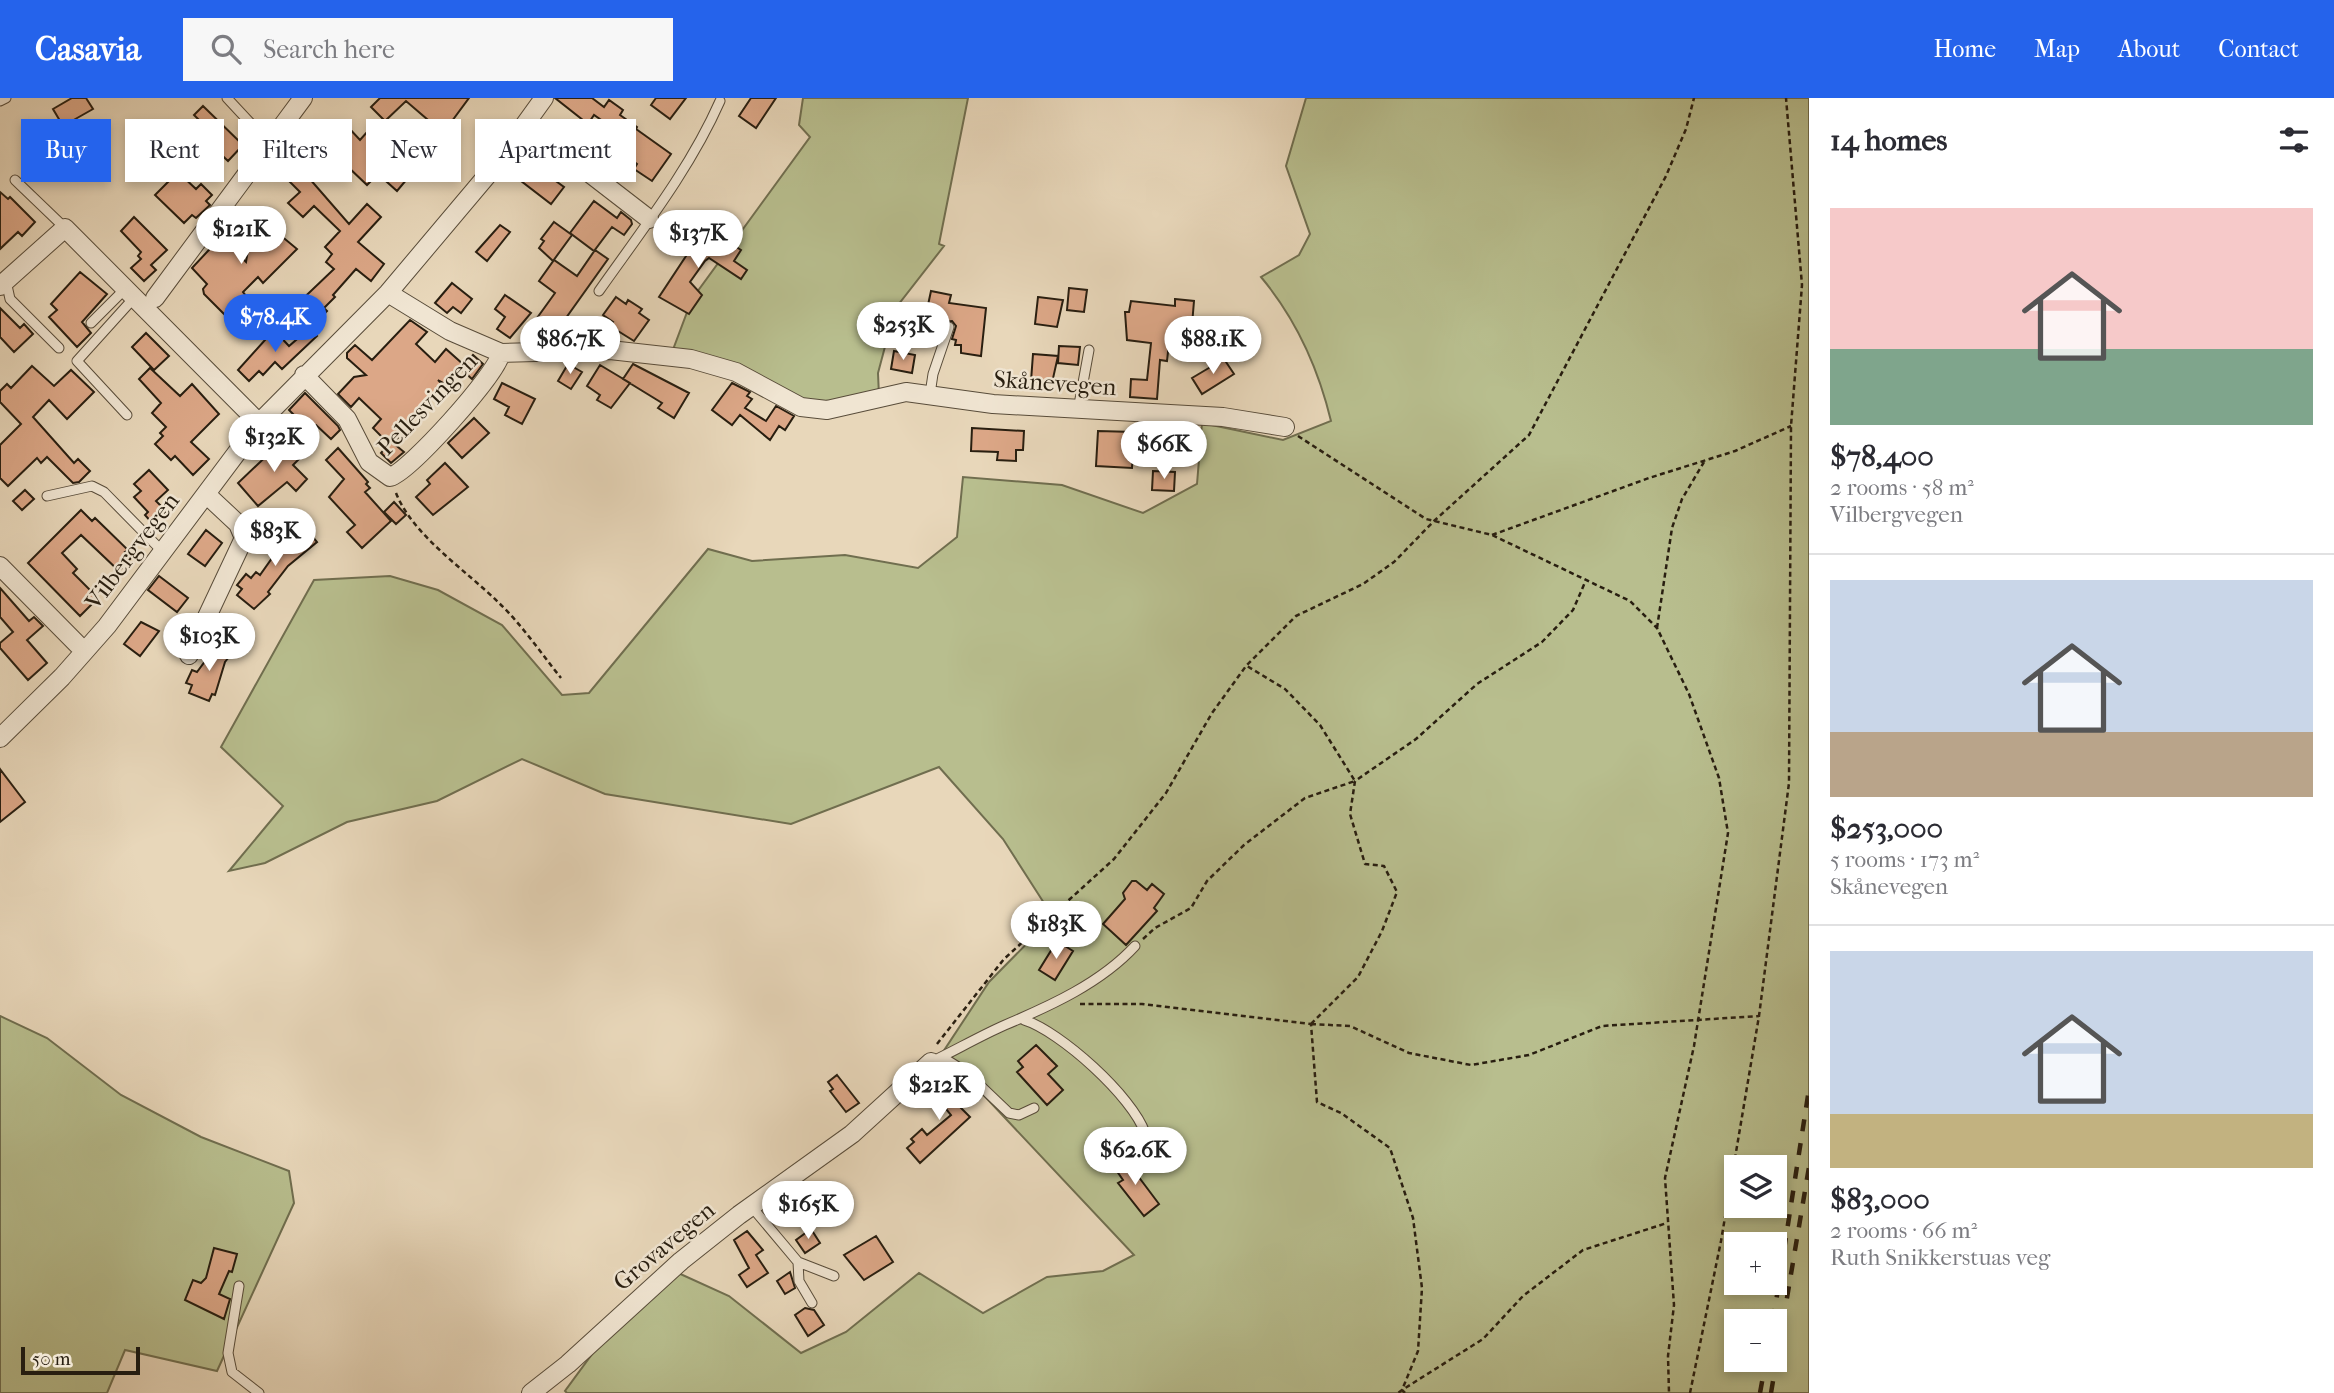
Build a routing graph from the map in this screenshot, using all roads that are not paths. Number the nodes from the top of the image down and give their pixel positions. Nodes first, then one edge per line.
1 (6, 98) edge
2 (227, 98) edge
3 (303, 98) edge
4 (541, 99) edge
5 (0, 101) edge
6 (720, 101) dead end
7 (247, 119) edge
8 (286, 119) edge
9 (529, 119) edge
10 (15, 180) dead end
11 (239, 182) edge
12 (482, 182) edge
13 (601, 182) edge
14 (649, 219) junction
15 (65, 228) junction
16 (3, 284) edge
17 (599, 291) dead end
18 (388, 293) junction
19 (129, 294) junction
20 (155, 298) dead end
21 (91, 323) dead end
22 (949, 327) dead end
23 (59, 348) dead end
24 (1089, 351) dead end
25 (501, 353) junction
26 (304, 375) junction
27 (930, 394) junction
28 (1078, 410) junction
29 (127, 415) dead end
30 (259, 423) junction
31 (1285, 427) road end
32 (206, 494) junction
33 (47, 496) dead end
34 (162, 551) junction
35 (0, 566) edge
36 (84, 651) junction
37 (188, 655) dead end
38 (0, 737) edge
39 (1135, 946) road end
40 (1024, 1020) junction
41 (931, 1063) junction
42 (1034, 1108) dead end
43 (1145, 1165) dead end
44 (792, 1176) junction
45 (751, 1206) junction
46 (824, 1217) dead end
47 (798, 1262) junction
48 (834, 1276) dead end
49 (239, 1286) dead end
50 (812, 1303) dead end
51 (259, 1393) edge
52 (531, 1393) edge

1 - 5 lane
2 - 7 lane
3 - 8 street
4 - 9 street, Vilbergvegen
6 - 14 lane
10 - 15 lane
11 - 20 street
12 - 18 street, Vilbergvegen
13 - 14 street
14 - 17 lane
15 - 16 street
15 - 19 street
16 - 23 lane
18 - 25 street, Skånevegen
18 - 26 street, Vilbergvegen
19 - 21 lane
19 - 29 lane
19 - 30 street
22 - 27 lane
24 - 28 lane
25 - 26 street, Pellesvingen
25 - 27 street, Skånevegen
26 - 30 street, Vilbergvegen
27 - 28 street, Skånevegen
28 - 31 street, Skånevegen
30 - 32 street, Vilbergvegen
32 - 34 street, Vilbergvegen
32 - 37 street
33 - 34 lane
34 - 36 street, Vilbergvegen
35 - 36 street, Vilbergvegen
36 - 38 street, Vilbergvegen
39 - 40 lane
40 - 41 lane
40 - 43 lane
41 - 42 lane
41 - 44 street, Grovavegen
44 - 45 street, Grovavegen
44 - 46 lane
45 - 47 lane
45 - 52 street, Grovavegen
47 - 48 lane
47 - 50 lane
49 - 51 lane

